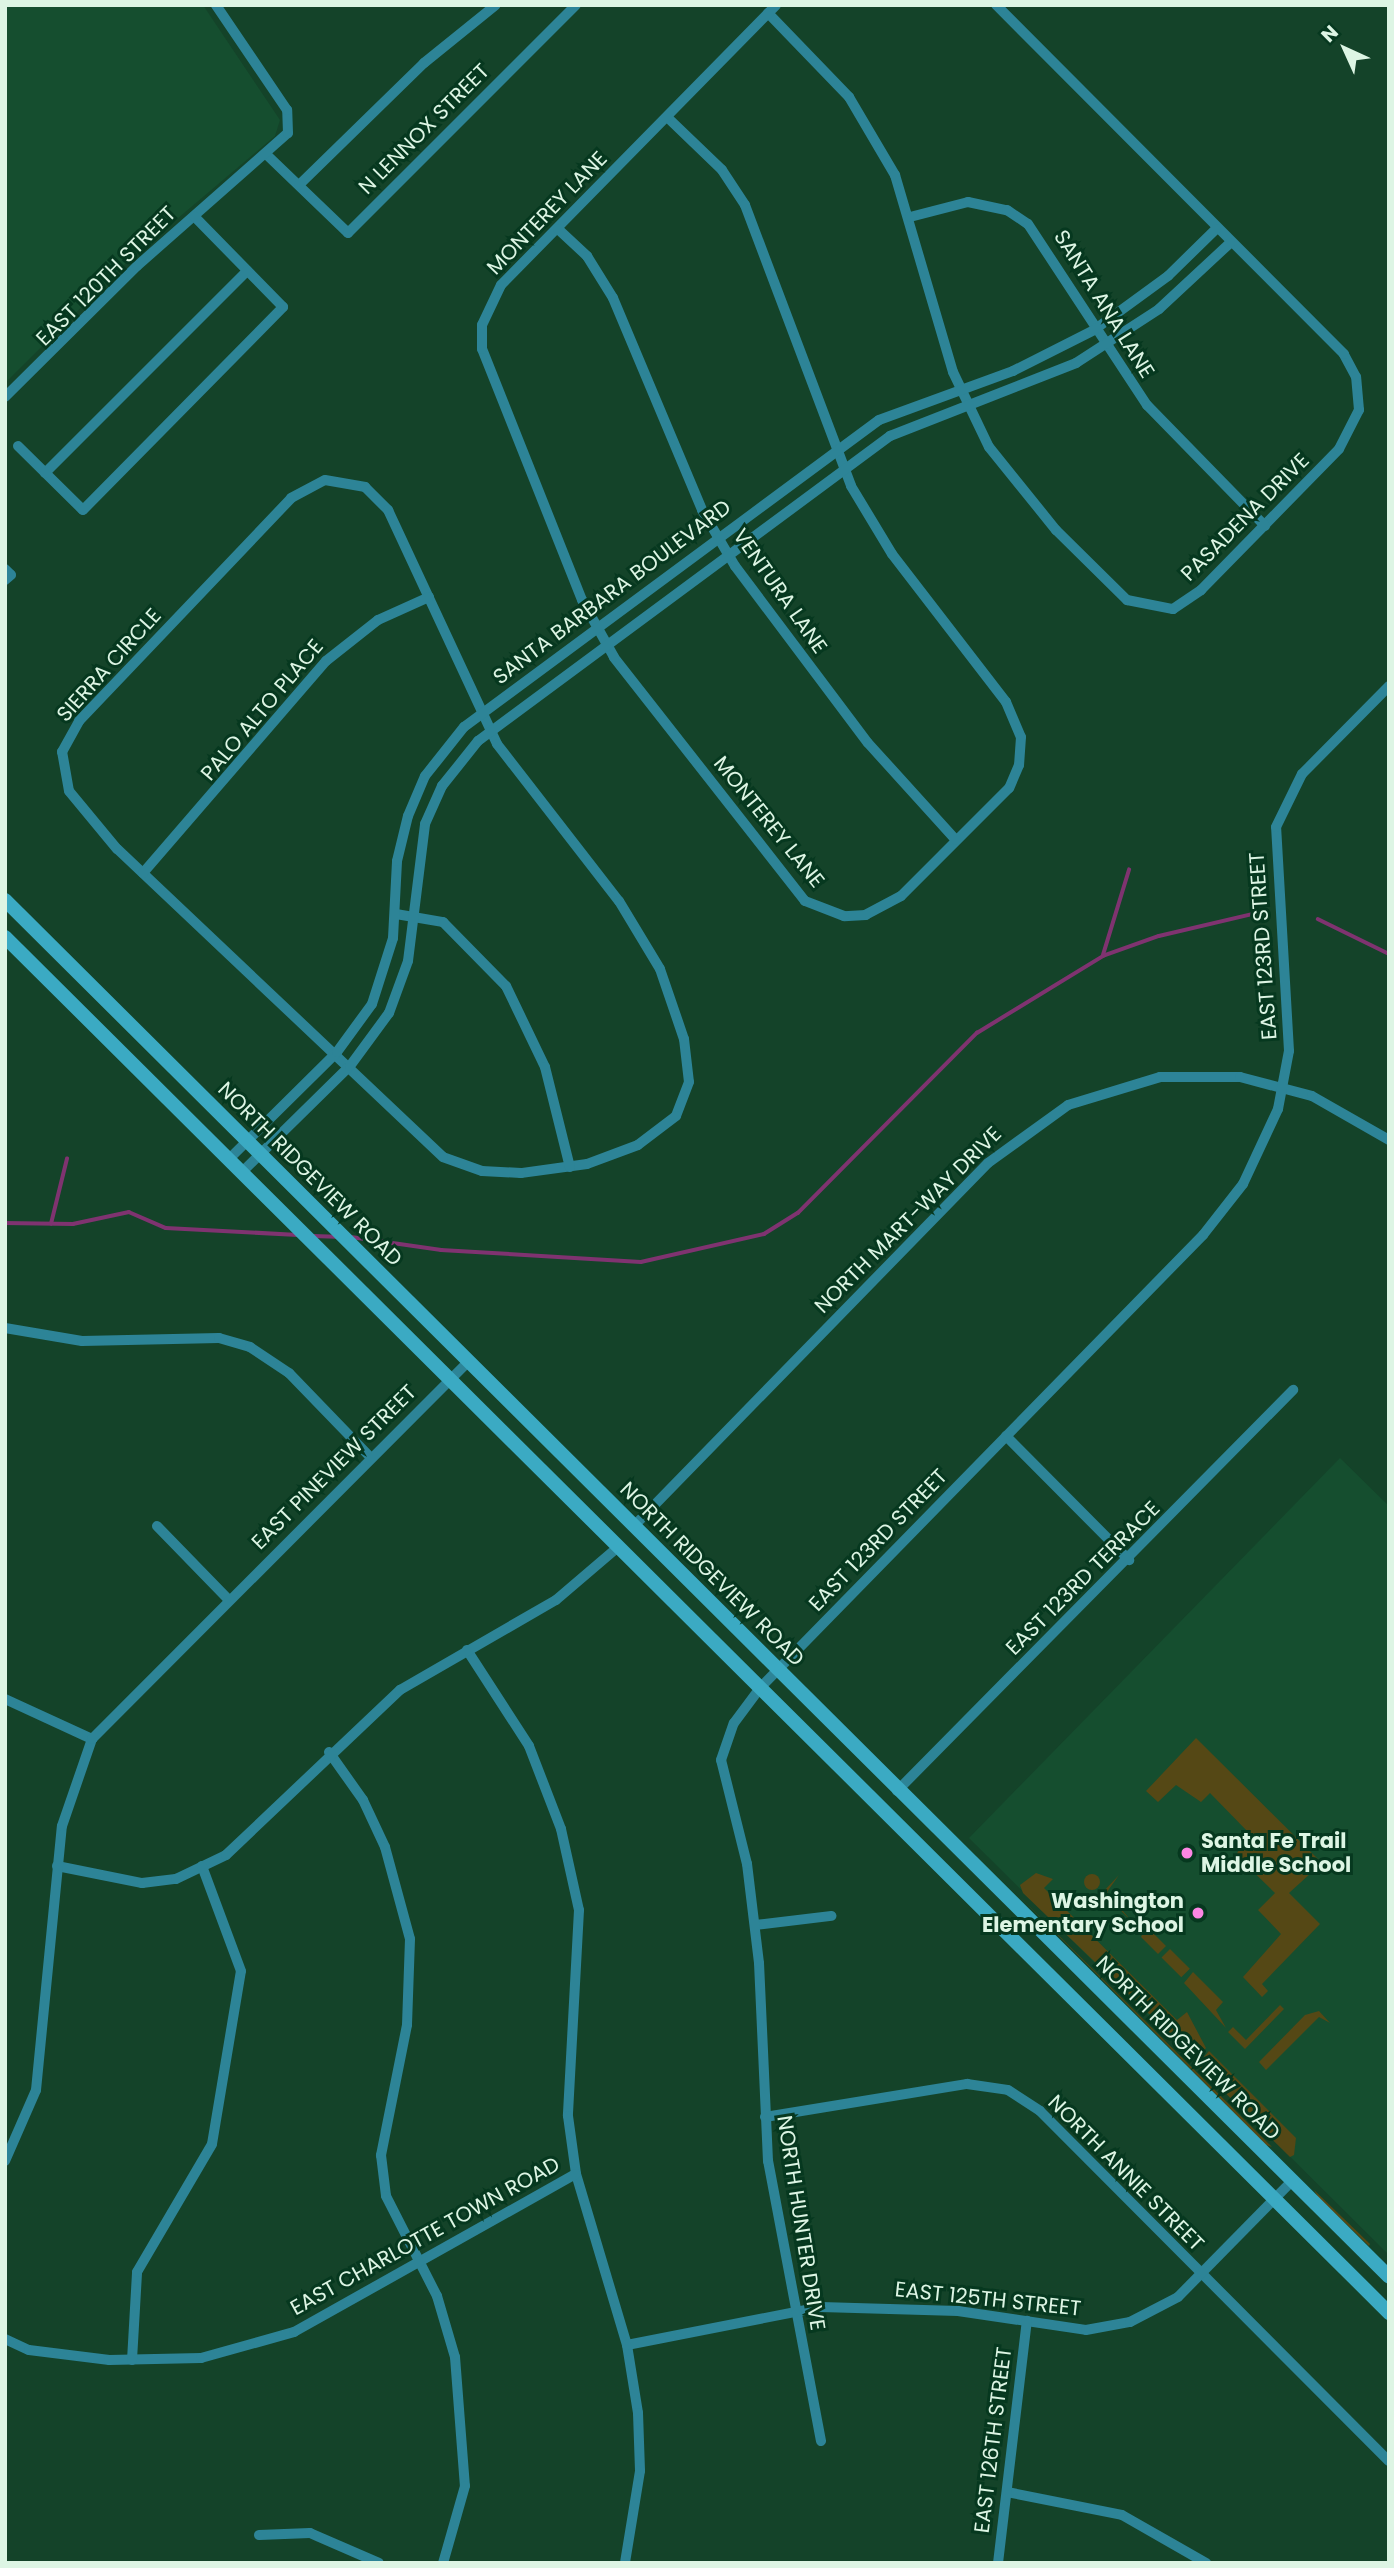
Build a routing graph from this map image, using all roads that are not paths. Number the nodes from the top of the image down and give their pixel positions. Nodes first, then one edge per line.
1 (216, 5) edge
2 (496, 5) edge
3 (576, 5) edge
4 (996, 5) edge
5 (772, 9) edge
6 (667, 117) junction
7 (268, 156) junction
8 (299, 185) junction
9 (194, 216) junction
10 (910, 217) junction
11 (558, 229) junction
12 (1216, 229) junction
13 (1230, 243) junction
14 (247, 271) junction
15 (1094, 330) junction
16 (1105, 346) junction
17 (960, 390) junction
18 (5, 397) edge
19 (966, 407) junction
20 (18, 446) dead end
21 (835, 452) junction
22 (843, 470) junction
23 (45, 473) junction
24 (1265, 526) junction
25 (718, 537) junction
26 (728, 554) junction
27 (5, 569) edge
28 (5, 580) edge
29 (429, 597) junction
30 (598, 628) junction
31 (606, 644) junction
32 (1389, 686) edge
33 (482, 713) junction
34 (490, 731) junction
35 (956, 840) junction
36 (143, 873) junction
37 (5, 900) edge
38 (396, 914) junction
39 (413, 915) junction
40 (5, 937) edge
41 (337, 1052) junction
42 (350, 1066) junction
43 (1283, 1087) junction
44 (1389, 1140) edge
45 (247, 1141) junction
46 (260, 1154) junction
47 (229, 1159) junction
48 (570, 1167) junction
49 (242, 1172) junction
50 (5, 1328) edge
51 (468, 1362) junction
52 (450, 1380) junction
53 (1293, 1390) dead end
54 (1006, 1436) junction
55 (371, 1458) junction
56 (158, 1526) dead end
57 (634, 1526) junction
58 (618, 1546) junction
59 (1129, 1560) junction
60 (227, 1598) junction
61 (467, 1650) junction
62 (778, 1670) junction
63 (761, 1688) junction
64 (5, 1699) edge
65 (92, 1738) junction
66 (329, 1752) junction
67 (897, 1791) junction
68 (57, 1866) junction
69 (202, 1866) junction
70 (831, 1916) dead end
71 (755, 1925) junction
72 (765, 2117) junction
73 (5, 2161) edge
74 (576, 2174) junction
75 (1292, 2181) junction
76 (1275, 2199) junction
77 (419, 2263) junction
78 (1201, 2276) junction
79 (1389, 2277) edge
80 (1389, 2313) edge
81 (794, 2314) junction
82 (1027, 2321) junction
83 (5, 2339) edge
84 (627, 2345) junction
85 (132, 2360) junction
86 (821, 2441) dead end
87 (1389, 2461) edge
88 (1007, 2492) junction
89 (259, 2535) dead end
90 (379, 2563) edge
91 (443, 2563) edge
92 (625, 2563) edge
93 (998, 2563) edge
94 (1206, 2563) edge

1 - 7 street, EAST 120TH STREET
2 - 8 street, N LENNOX STREET
3 - 8 street, N LENNOX STREET
4 - 12 street, PASADENA DRIVE
5 - 6 street, MONTEREY LANE
5 - 10 street, PASADENA DRIVE
6 - 11 street, MONTEREY LANE
6 - 21 street, MONTEREY LANE
7 - 8 street, N LENNOX STREET
7 - 9 street, EAST 120TH STREET
9 - 14 street
9 - 18 street, EAST 120TH STREET
10 - 15 street, SANTA ANA LANE
10 - 17 street, PASADENA DRIVE
11 - 25 street, VENTURA LANE
11 - 30 street, MONTEREY LANE
12 - 13 street, PASADENA DRIVE
12 - 15 street, SANTA BARBARA BOULEVARD
13 - 16 street, SANTA BARBARA BOULEVARD
13 - 24 street, PASADENA DRIVE
14 - 23 street
14 - 23 street
15 - 16 street, SANTA ANA LANE
15 - 17 street, SANTA BARBARA BOULEVARD
16 - 19 street, SANTA BARBARA BOULEVARD
16 - 24 street, SANTA ANA LANE
17 - 19 street, PASADENA DRIVE
17 - 21 street, SANTA BARBARA BOULEVARD
19 - 22 street, SANTA BARBARA BOULEVARD
19 - 24 street, PASADENA DRIVE
20 - 23 street
21 - 22 street, MONTEREY LANE
21 - 25 street, SANTA BARBARA BOULEVARD
22 - 26 street, SANTA BARBARA BOULEVARD
22 - 35 street, MONTEREY LANE
25 - 26 street, VENTURA LANE
25 - 30 street, SANTA BARBARA BOULEVARD
26 - 31 street, SANTA BARBARA BOULEVARD
26 - 35 street, VENTURA LANE
27 - 28 street
29 - 33 street, SIERRA CIRCLE
29 - 36 street, PALO ALTO PLACE
29 - 36 street, SIERRA CIRCLE
30 - 31 street, MONTEREY LANE
30 - 33 street, SANTA BARBARA BOULEVARD
31 - 34 street, SANTA BARBARA BOULEVARD
31 - 35 street, MONTEREY LANE
32 - 43 street, EAST 123RD STREET
33 - 34 street, SIERRA CIRCLE
33 - 38 street, SANTA BARBARA BOULEVARD
34 - 39 street, SANTA BARBARA BOULEVARD
34 - 48 street, SIERRA CIRCLE
36 - 41 street, SIERRA CIRCLE
37 - 45 main road, NORTH RIDGEVIEW ROAD
38 - 39 street
38 - 41 street, SANTA BARBARA BOULEVARD
39 - 42 street, SANTA BARBARA BOULEVARD
39 - 48 street
40 - 47 main road
41 - 42 street, SIERRA CIRCLE
41 - 45 street, SANTA BARBARA BOULEVARD
42 - 46 street, SANTA BARBARA BOULEVARD
42 - 48 street, SIERRA CIRCLE
43 - 44 street, NORTH MART-WAY DRIVE
43 - 54 street, EAST 123RD STREET
43 - 57 street, NORTH MART-WAY DRIVE
45 - 46 main road, NORTH RIDGEVIEW ROAD
45 - 47 street, SANTA BARBARA BOULEVARD
46 - 49 street, SANTA BARBARA BOULEVARD
46 - 51 main road, NORTH RIDGEVIEW ROAD
47 - 49 main road
49 - 52 main road
50 - 55 street
51 - 52 street, EAST PINEVIEW STREET
51 - 57 main road, NORTH RIDGEVIEW ROAD
52 - 55 street, EAST PINEVIEW STREET
52 - 58 main road
53 - 59 street, EAST 123RD TERRACE
54 - 59 street
54 - 62 street, EAST 123RD STREET
55 - 60 street, EAST PINEVIEW STREET
56 - 60 street
57 - 62 main road, NORTH RIDGEVIEW ROAD
58 - 61 street
58 - 63 main road
59 - 67 street, EAST 123RD TERRACE
60 - 65 street, EAST PINEVIEW STREET
61 - 66 street
61 - 74 street
62 - 63 street, NORTH HUNTER DRIVE
62 - 67 main road, NORTH RIDGEVIEW ROAD
63 - 71 street, NORTH HUNTER DRIVE
63 - 76 main road
64 - 65 street
65 - 68 street, EAST PINEVIEW STREET
66 - 69 street
66 - 77 street
67 - 75 main road, NORTH RIDGEVIEW ROAD
68 - 69 street
68 - 73 street, EAST PINEVIEW STREET
69 - 85 street
70 - 71 street
71 - 72 street, NORTH HUNTER DRIVE
72 - 78 street, NORTH ANNIE STREET
72 - 81 street, NORTH HUNTER DRIVE
74 - 77 street, EAST CHARLOTTE TOWN ROAD
74 - 84 street
75 - 76 street, EAST 125TH STREET
75 - 79 main road, NORTH RIDGEVIEW ROAD
76 - 78 street, EAST 125TH STREET
76 - 80 main road
77 - 85 street, EAST CHARLOTTE TOWN ROAD
77 - 91 street
78 - 82 street, EAST 125TH STREET
78 - 87 street, NORTH ANNIE STREET
81 - 82 street, EAST 125TH STREET
81 - 84 street, EAST 125TH STREET
81 - 86 street, NORTH HUNTER DRIVE
82 - 88 street, EAST 126TH STREET
83 - 85 street, EAST CHARLOTTE TOWN ROAD
84 - 92 street
88 - 93 street, EAST 126TH STREET
88 - 94 street
89 - 90 street

